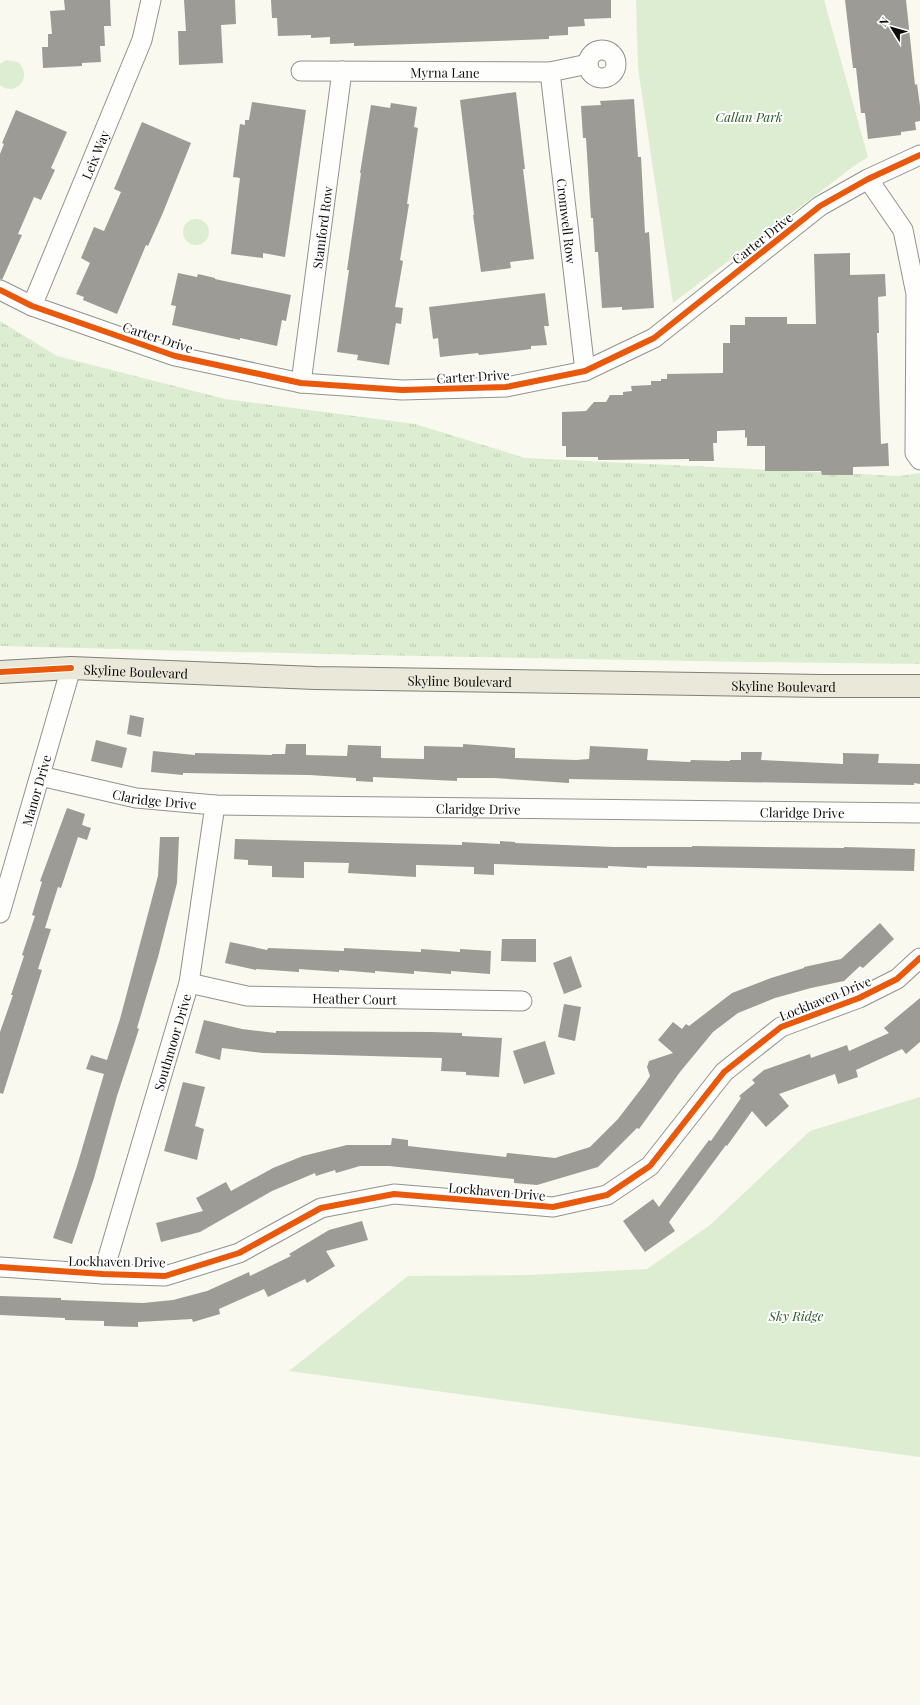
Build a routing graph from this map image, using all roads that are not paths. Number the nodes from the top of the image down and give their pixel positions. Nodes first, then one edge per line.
1 (150, 0) edge
2 (588, 64) dead end
3 (301, 71) dead end
4 (342, 71) junction
5 (550, 72) junction
6 (920, 155) edge
7 (868, 178) junction
8 (0, 290) edge
9 (32, 306) junction
10 (584, 371) junction
11 (301, 383) junction
12 (920, 460) edge
13 (71, 668) junction
14 (0, 672) edge
15 (920, 686) edge
16 (40, 776) junction
17 (215, 805) junction
18 (920, 813) edge
19 (0, 913) edge
20 (920, 958) edge
21 (189, 983) junction
22 (522, 1001) dead end
23 (0, 1267) edge
24 (103, 1274) junction

1 - 9 street, Leix Way
2 - 5 street, Myrna Lane
3 - 4 street, Myrna Lane
4 - 5 street, Myrna Lane
4 - 11 street, Stamford Row
5 - 10 street, Cromwell Row
6 - 7 street, Carter Drive
7 - 10 street, Carter Drive
7 - 12 street
8 - 9 street, Carter Drive
9 - 11 street, Carter Drive
10 - 11 street, Carter Drive
13 - 14 main road, Skyline Boulevard
13 - 15 main road, Skyline Boulevard
13 - 16 street, Manor Drive
16 - 17 street, Claridge Drive
16 - 19 street, Manor Drive
17 - 18 street, Claridge Drive
17 - 21 street, Southmoor Drive
20 - 24 street, Lockhaven Drive
21 - 22 street, Heather Court
21 - 24 street, Southmoor Drive
23 - 24 street, Lockhaven Drive

